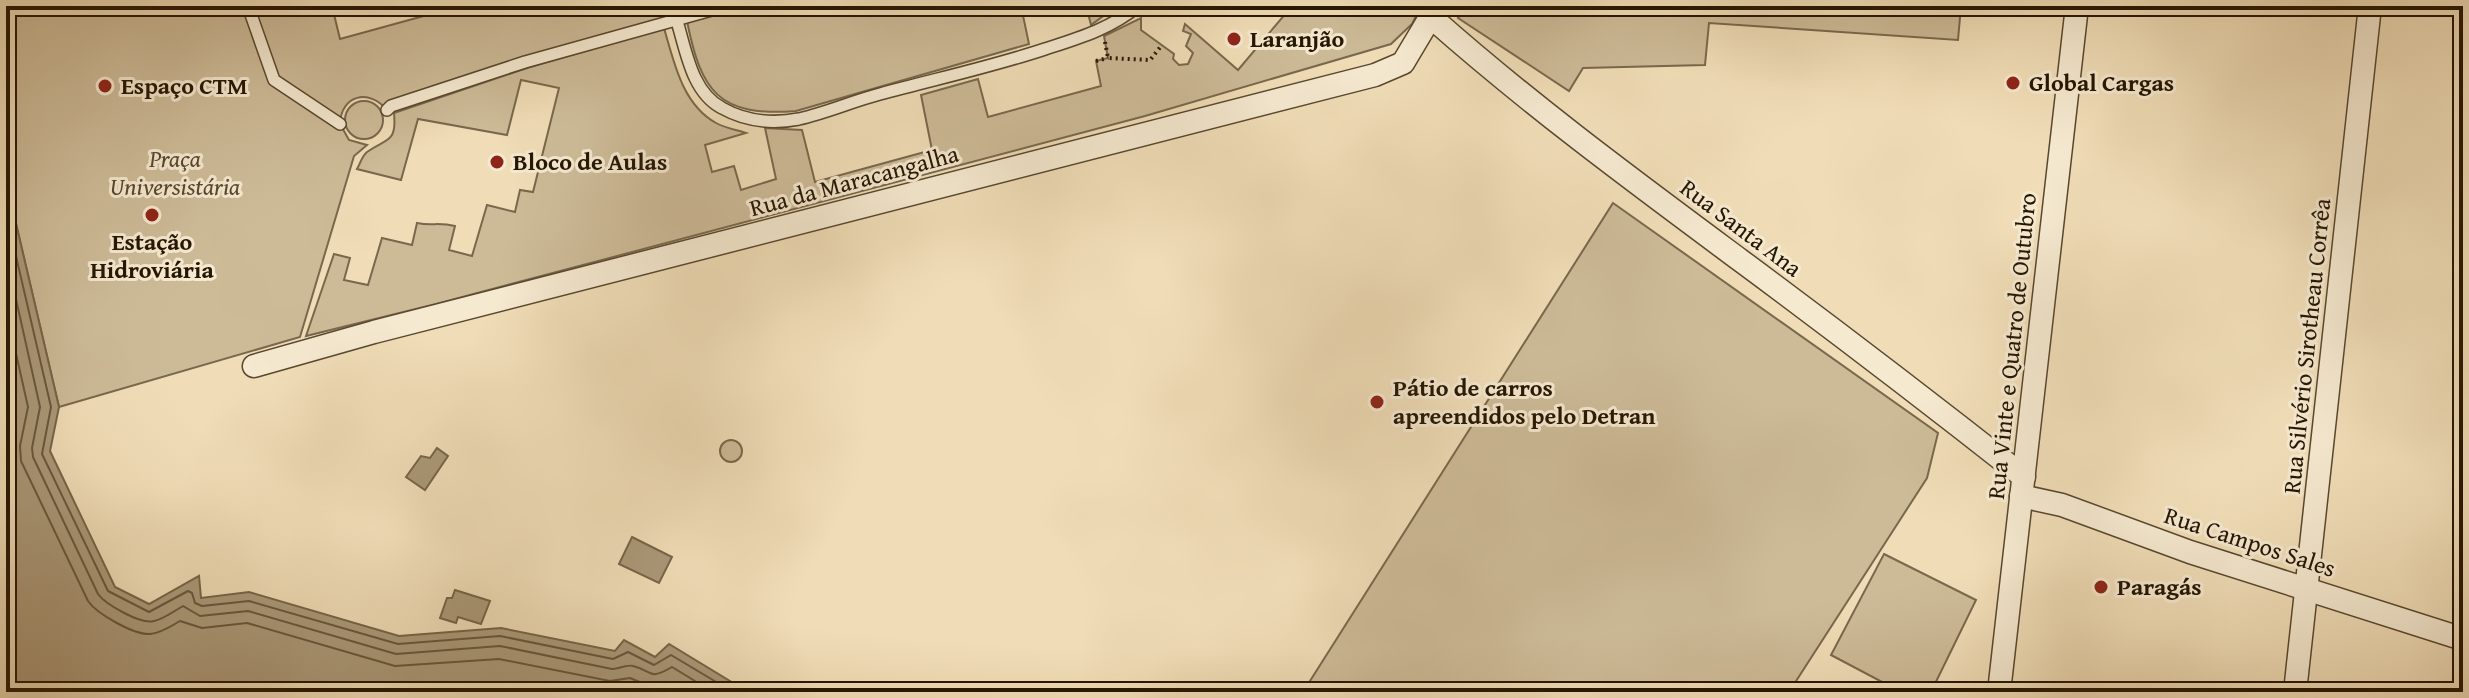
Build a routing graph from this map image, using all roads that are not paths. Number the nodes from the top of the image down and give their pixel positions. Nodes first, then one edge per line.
1 (248, 6) edge
2 (726, 6) edge
3 (1138, 6) edge
4 (2077, 6) edge
5 (2370, 6) edge
6 (1434, 12) edge
7 (676, 18) junction
8 (387, 110) dead end
9 (340, 124) dead end
10 (254, 366) dead end
11 (2022, 486) junction
12 (2307, 588) junction
13 (2463, 639) edge
14 (1999, 692) edge
15 (2295, 692) edge

1 - 9 lane
2 - 7 lane
3 - 7 lane
4 - 11 street, Rua Vinte e Quatro de Outubro
5 - 12 street, Rua Silvério Sirotheau Corrêa
6 - 10 street, Rua da Maracangalha
6 - 11 street, Rua Santa Ana
7 - 8 lane
11 - 12 street, Rua Campos Sales
11 - 14 street, Rua Vinte e Quatro de Outubro
12 - 13 street, Rua Campos Sales
12 - 15 street, Rua Silvério Sirotheau Corrêa

